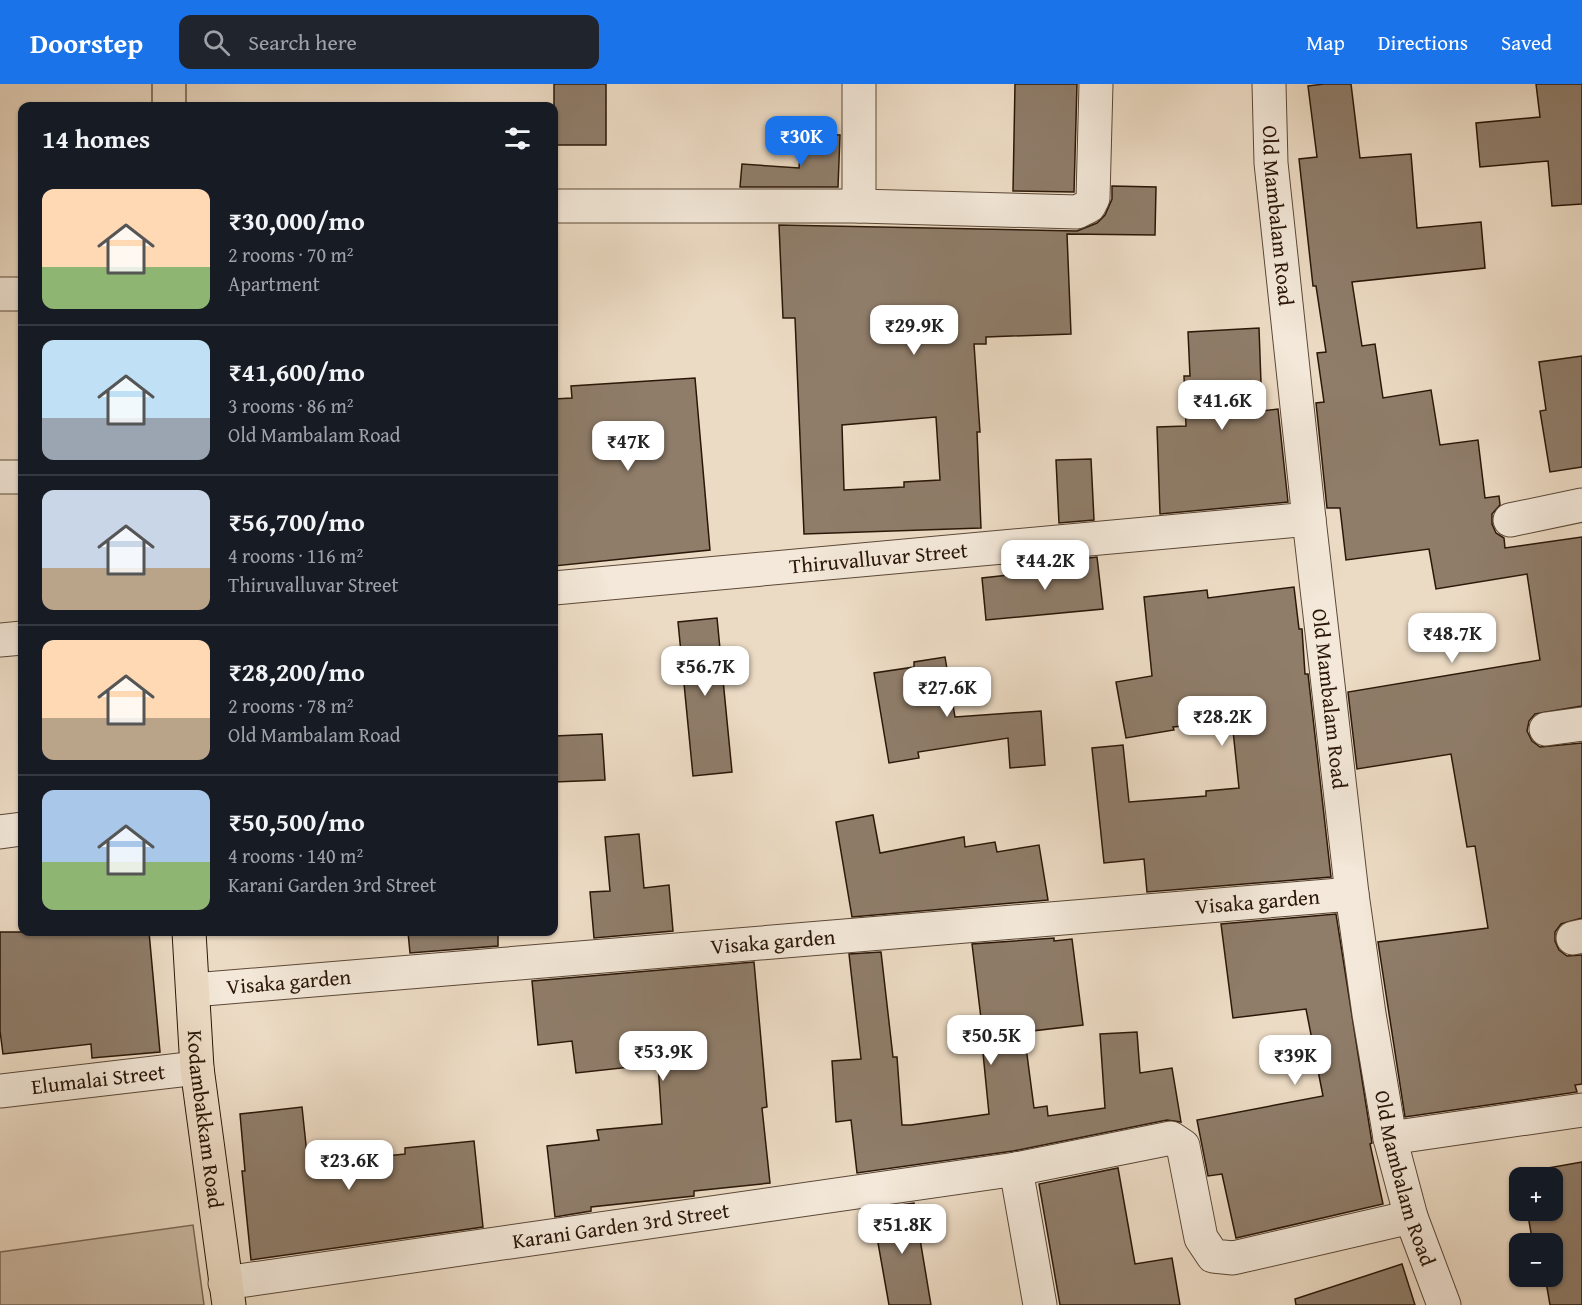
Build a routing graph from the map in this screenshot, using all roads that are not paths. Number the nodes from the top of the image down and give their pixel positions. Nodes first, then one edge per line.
1 (169, 84) edge
2 (859, 84) edge
3 (1096, 84) edge
4 (1269, 84) edge
5 (169, 102) edge
6 (558, 206) edge
7 (859, 206) junction
8 (0, 294) edge
9 (18, 294) edge
10 (0, 477) edge
11 (18, 477) edge
12 (1582, 505) edge
13 (1309, 519) junction
14 (1510, 519) dead end
15 (558, 588) edge
16 (18, 638) edge
17 (0, 640) edge
18 (1582, 724) edge
19 (1546, 729) dead end
20 (18, 830) edge
21 (0, 832) edge
22 (1352, 894) junction
23 (189, 936) edge
24 (193, 990) junction
25 (197, 1068) junction
26 (0, 1091) edge
27 (1582, 1110) edge
28 (1390, 1138) junction
29 (1016, 1169) junction
30 (1410, 1217) junction
31 (227, 1294) edge
32 (1040, 1305) edge
33 (1444, 1305) edge

1 - 5 main road
2 - 7 street
3 - 7 street
4 - 13 street, Old Mambalam Road
6 - 7 street
8 - 9 street
10 - 11 street
12 - 14 street
13 - 15 street, Thiruvalluvar Street
13 - 22 street, Old Mambalam Road
16 - 17 street
18 - 19 street
20 - 21 street
22 - 24 street, Visaka garden
22 - 28 street, Old Mambalam Road
23 - 24 main road, Kodambakkam Road
24 - 25 main road, Kodambakkam Road
25 - 26 street, Elumalai Street
25 - 31 main road, Kodambakkam Road
27 - 28 street
28 - 30 street, Old Mambalam Road
29 - 30 street, Karani Garden 3rd Street
29 - 31 street, Karani Garden 3rd Street
29 - 32 street
30 - 33 street, Old Mambalam Road

